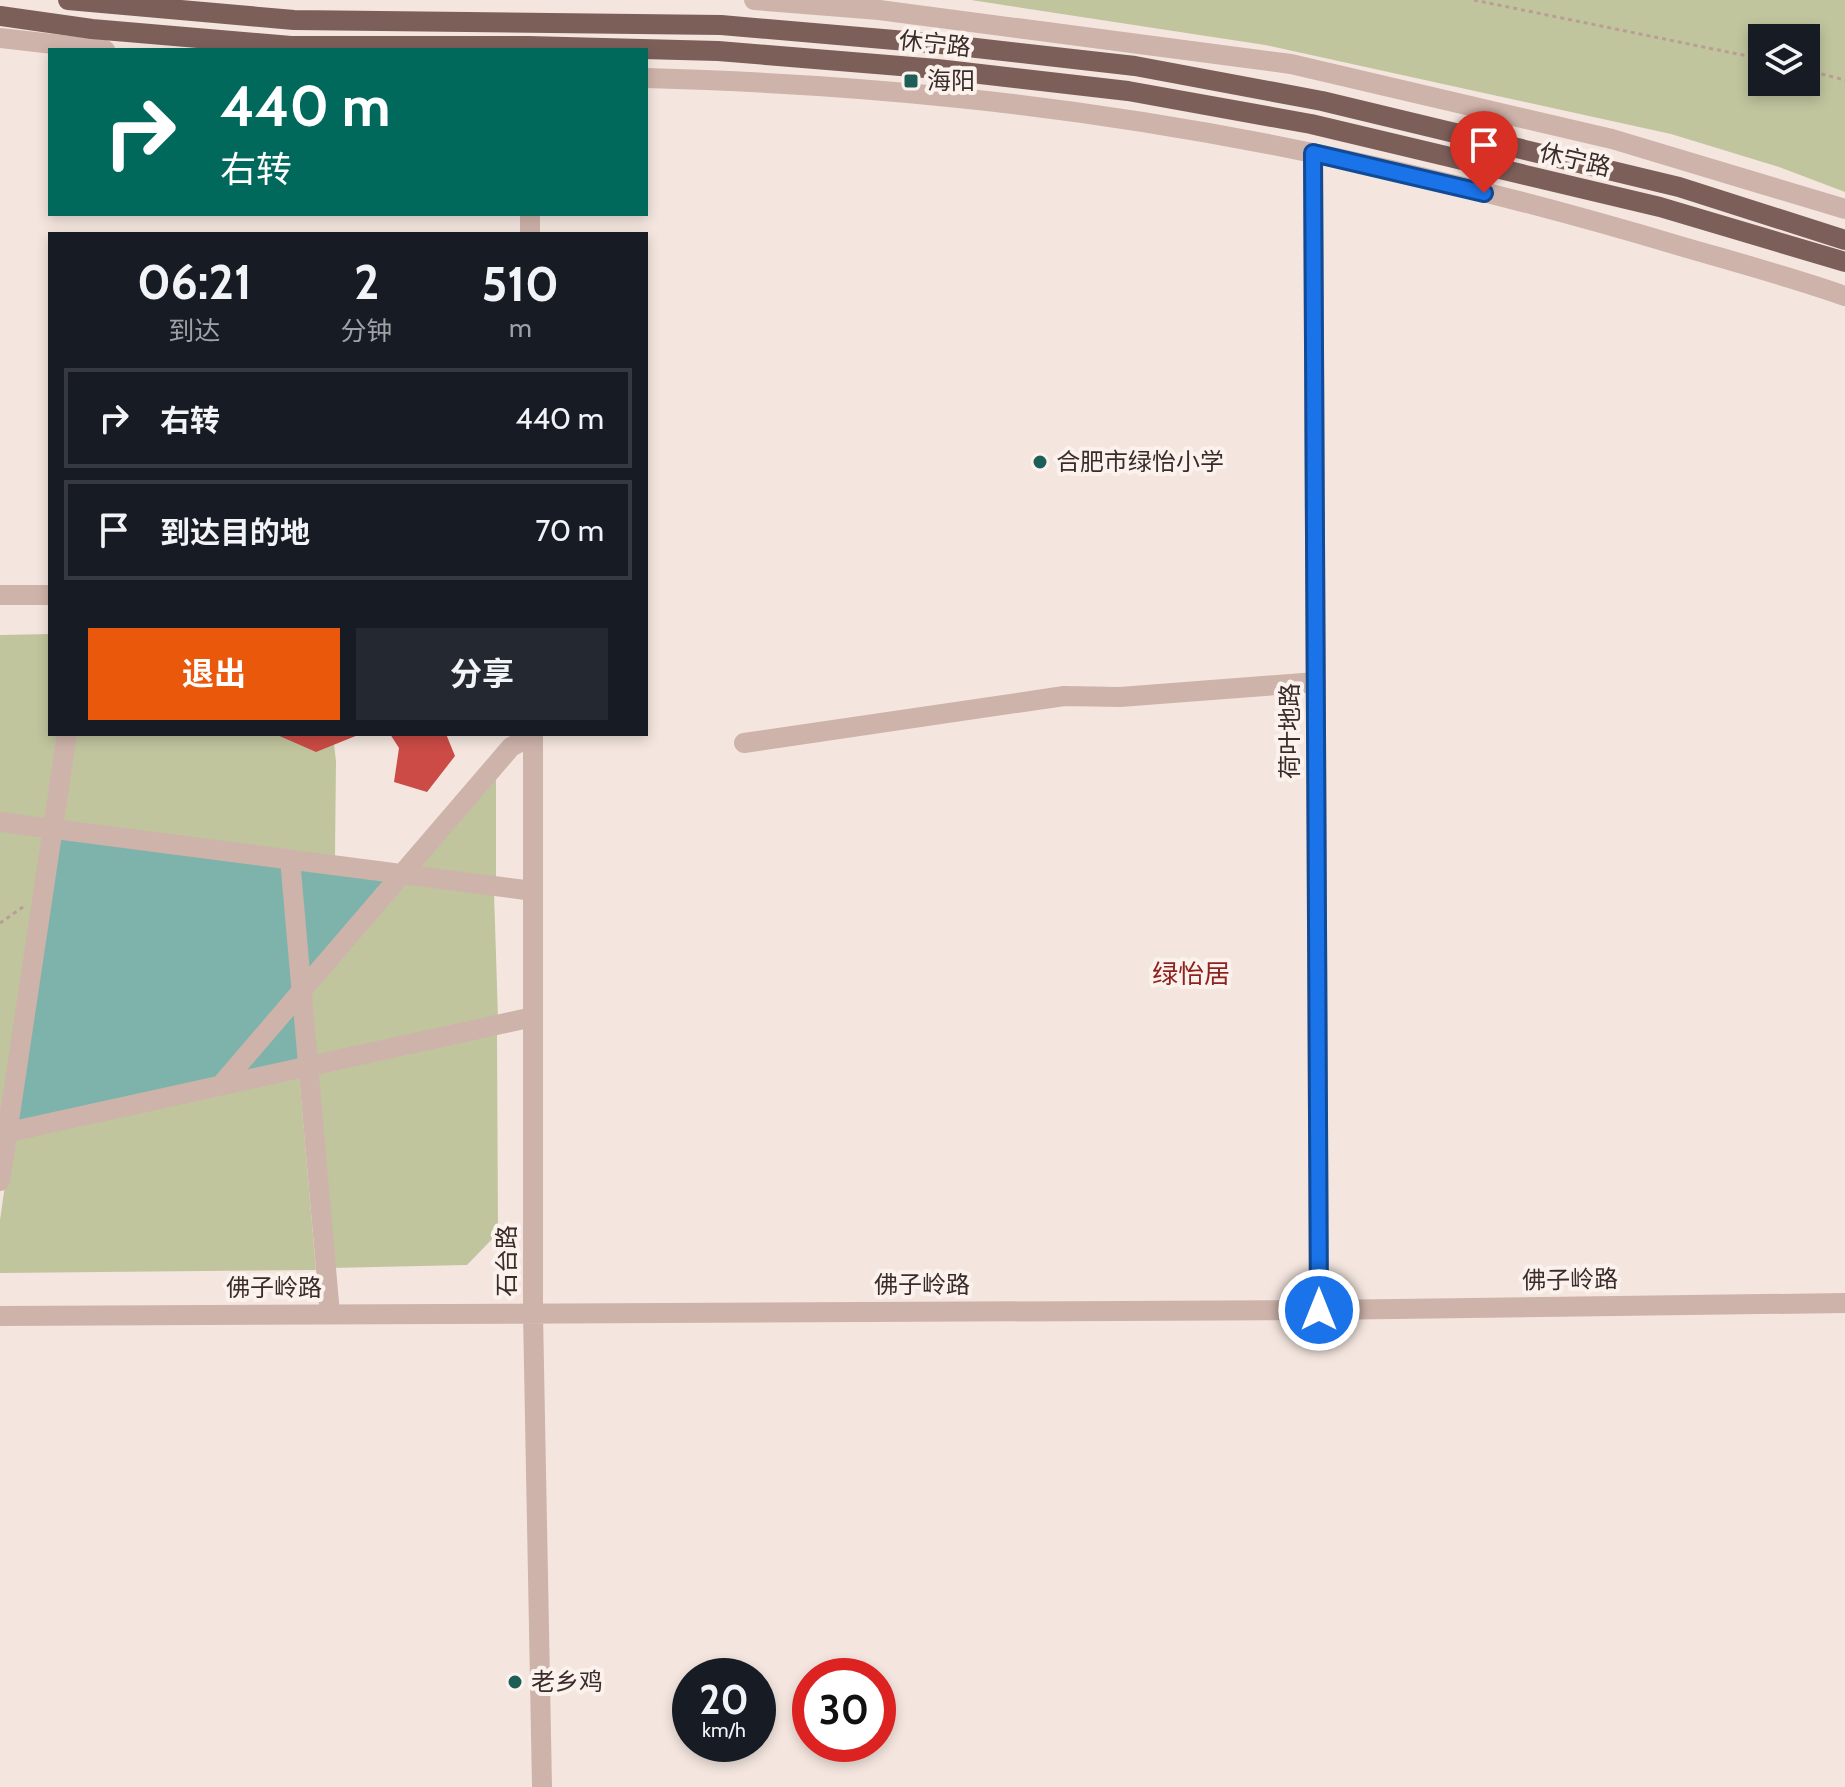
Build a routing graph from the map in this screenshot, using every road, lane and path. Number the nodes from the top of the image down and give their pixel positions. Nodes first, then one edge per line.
1 (68, 0) edge
2 (754, 0) edge
3 (1474, 0) edge
4 (0, 16) edge
5 (530, 21) junction
6 (0, 38) edge
7 (88, 48) edge
8 (528, 48) edge
9 (648, 50) edge
10 (1748, 56) edge
11 (1820, 74) edge
12 (648, 78) edge
13 (1845, 80) edge
14 (1313, 153) junction
15 (1845, 209) edge
16 (1845, 240) edge
17 (1845, 262) edge
18 (1845, 296) edge
19 (0, 595) edge
20 (48, 595) edge
21 (1316, 682) junction
22 (67, 736) edge
23 (530, 736) edge
24 (533, 736) edge
25 (744, 743) dead end
26 (0, 822) edge
27 (53, 829) junction
28 (290, 859) junction
29 (405, 874) junction
30 (533, 891) junction
31 (23, 907) dead end
32 (0, 923) edge
33 (300, 992) junction
34 (533, 1017) junction
35 (306, 1067) junction
36 (221, 1085) junction
37 (4, 1133) edge
38 (0, 1181) edge
39 (1845, 1303) edge
40 (1319, 1310) junction
41 (533, 1313) junction
42 (330, 1314) junction
43 (0, 1316) edge
44 (542, 1787) edge

1 - 5 main road, 休宁路
2 - 15 street
3 - 10 path
4 - 8 main road, 休宁路
5 - 8 street
5 - 16 main road, 休宁路
6 - 7 street
9 - 17 main road, 休宁路
11 - 13 path
12 - 14 street
14 - 18 street
14 - 21 street, 荷叶地路
19 - 20 street
21 - 25 street
21 - 40 street, 荷叶地路
22 - 27 street
23 - 29 street
24 - 30 street, 石台路
26 - 27 street
27 - 28 street
27 - 37 street
28 - 29 street
28 - 33 street
29 - 30 street
29 - 33 street
30 - 34 street, 石台路
31 - 32 path
33 - 35 street
33 - 36 street
34 - 35 street
34 - 41 street, 石台路
35 - 36 street
35 - 42 street
36 - 37 street
37 - 38 street
39 - 40 street, 佛子岭路
40 - 41 street, 佛子岭路
41 - 42 street, 佛子岭路
41 - 44 street, 石台路
42 - 43 street, 佛子岭路

